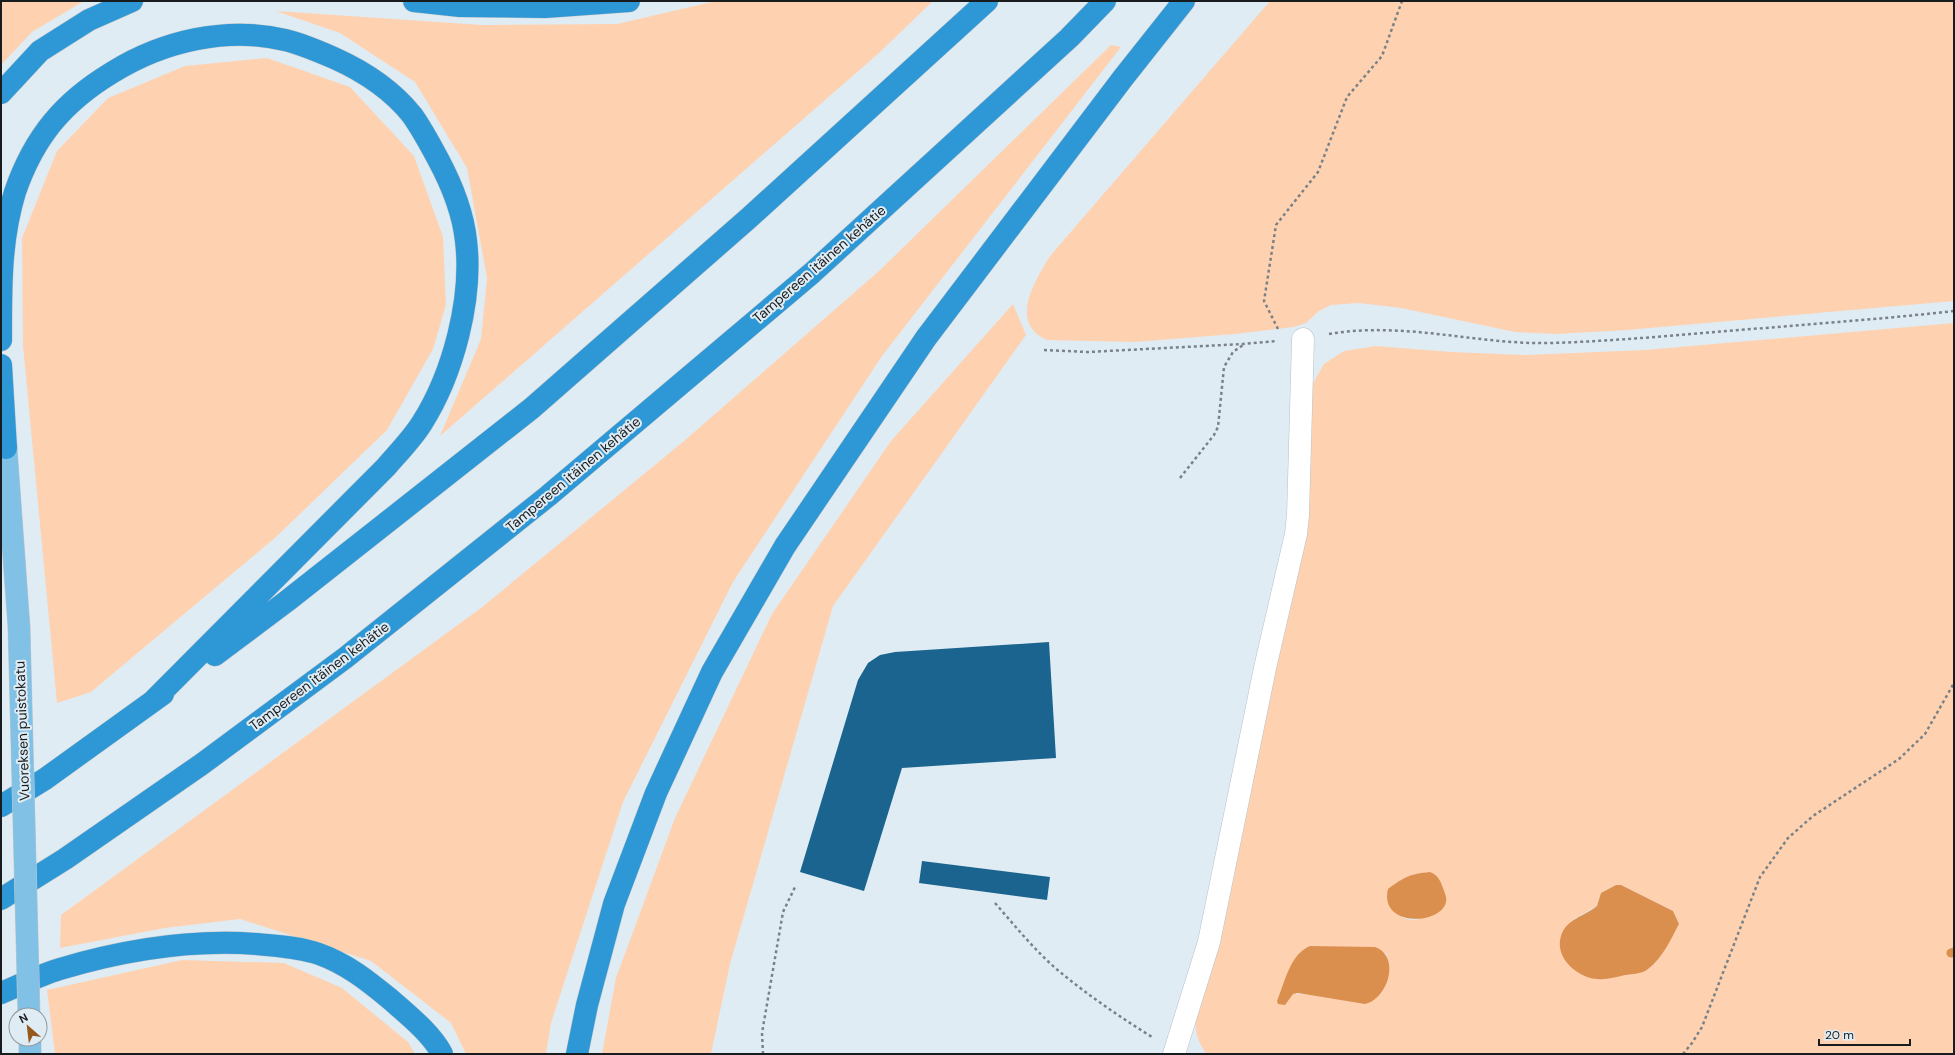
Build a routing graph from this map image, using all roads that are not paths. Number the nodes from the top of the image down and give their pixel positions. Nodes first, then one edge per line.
1 (132, 1) edge
2 (414, 1) edge
3 (629, 1) edge
4 (987, 1) edge
5 (1105, 1) edge
6 (1184, 1) edge
7 (1, 93) edge
8 (1, 340) edge
9 (1293, 340) road end
10 (1, 365) edge
11 (3, 448) edge
12 (5, 495) edge
13 (152, 702) junction
14 (1, 806) edge
15 (1, 899) edge
16 (1, 993) edge
17 (29, 1007) edge
18 (1174, 1053) edge
19 (442, 1054) edge
20 (577, 1054) edge

1 - 7 highway
2 - 3 highway
4 - 13 highway
5 - 15 highway, Tampereen itäinen kehätie
6 - 20 highway
8 - 13 highway
9 - 18 lane
10 - 11 highway
11 - 12 main road, Vuoreksen puistokatu
12 - 17 main road, Vuoreksen puistokatu, bridge
13 - 14 highway
16 - 19 highway

